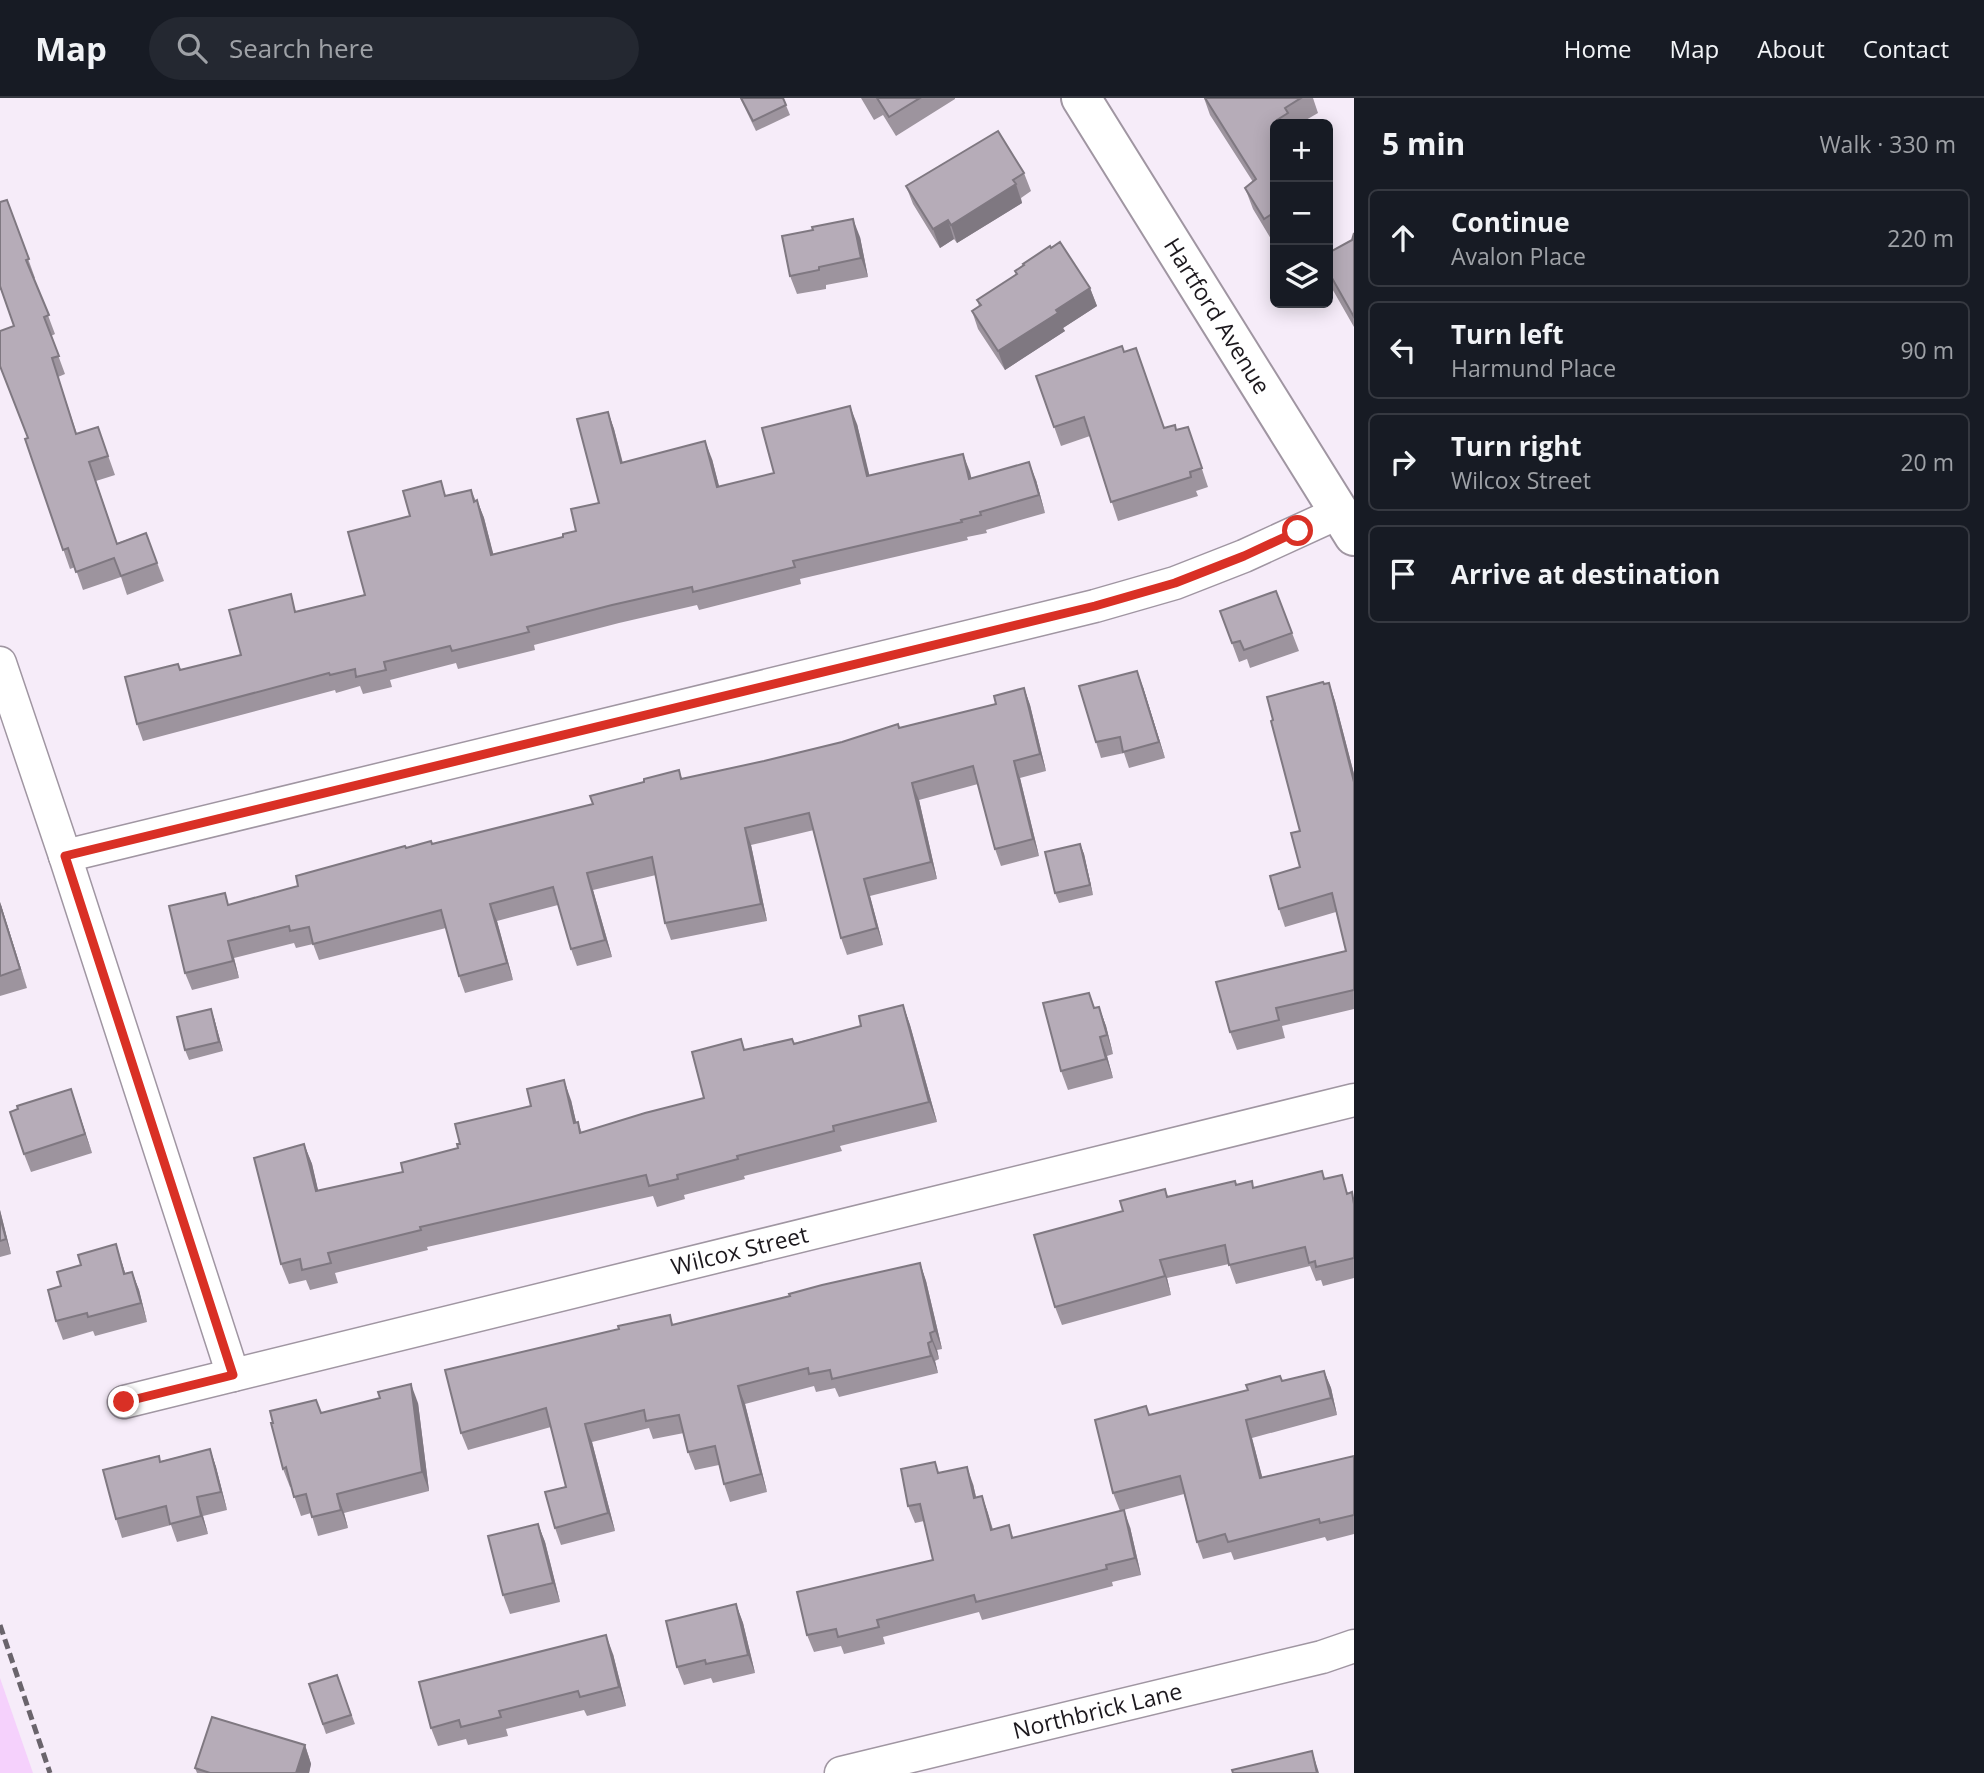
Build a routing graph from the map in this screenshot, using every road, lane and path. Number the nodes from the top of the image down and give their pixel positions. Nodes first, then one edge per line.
1 (1081, 98) edge
2 (1347, 524) edge
3 (0, 663) edge
4 (65, 856) junction
5 (1354, 1100) edge
6 (233, 1375) junction
7 (124, 1402) dead end
8 (1354, 1646) edge
9 (841, 1773) edge

1 - 2 street, Hartford Avenue
2 - 4 street
3 - 4 street
4 - 6 street
5 - 6 street, Wilcox Street
6 - 7 street, Wilcox Street
8 - 9 street, Northbrick Lane

